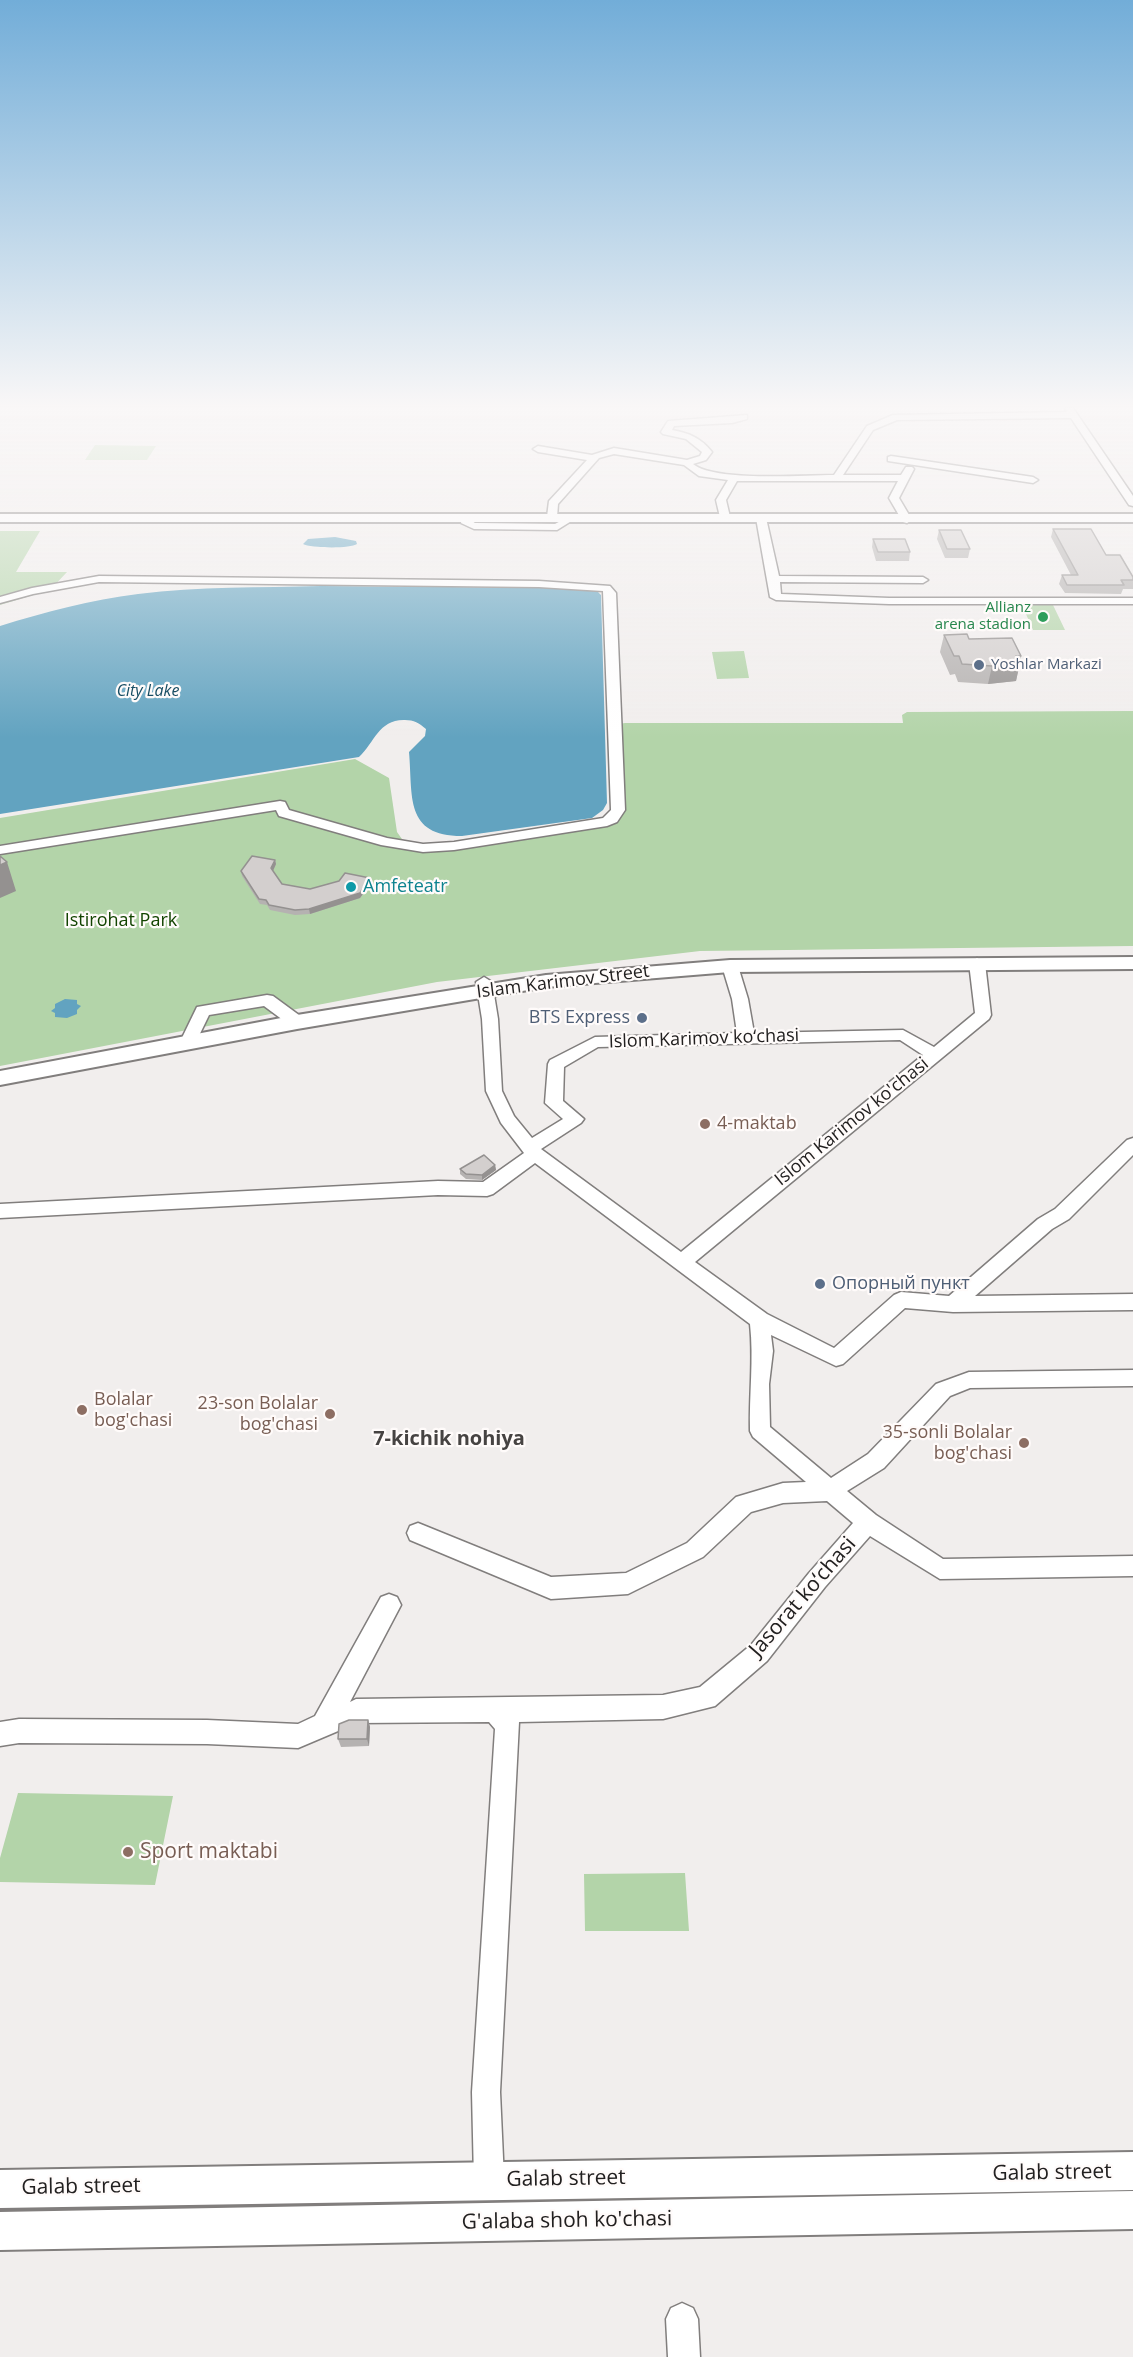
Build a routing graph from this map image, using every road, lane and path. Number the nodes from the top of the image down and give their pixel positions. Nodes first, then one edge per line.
1 (725, 518) joint
2 (0, 519) edge
3 (427, 519) junction
4 (559, 519) junction
5 (761, 519) junction
6 (906, 519) joint
7 (1133, 519) edge
8 (774, 579) junction
9 (922, 580) dead end
10 (0, 600) edge
11 (863, 600) junction
12 (1133, 601) edge
13 (1016, 605) dead end
14 (0, 850) edge
15 (1133, 954) edge
16 (976, 963) junction
17 (1133, 963) edge
18 (730, 966) junction
19 (484, 986) junction
20 (293, 1019) junction
21 (190, 1037) junction
22 (746, 1037) junction
23 (935, 1055) junction
24 (0, 1068) edge
25 (0, 1078) edge
26 (1133, 1144) edge
27 (533, 1151) junction
28 (0, 1211) edge
29 (682, 1262) junction
30 (1133, 1302) edge
31 (953, 1304) junction
32 (760, 1320) junction
33 (1133, 1378) edge
34 (829, 1491) junction
35 (868, 1522) junction
36 (418, 1533) dead end
37 (1133, 1566) edge
38 (389, 1605) dead end
39 (495, 1710) junction
40 (324, 1725) junction
41 (0, 1734) edge
42 (1133, 2171) edge
43 (489, 2181) junction
44 (0, 2188) edge
45 (1133, 2210) edge
46 (0, 2231) edge
47 (682, 2319) dead end
48 (684, 2357) edge

1 - 4 main road
1 - 5 main road
2 - 3 main road
3 - 4 main road
3 - 4 main road
4 - 5 main road
5 - 6 main road
5 - 8 street
6 - 7 main road
8 - 9 street
8 - 11 street
10 - 14 street
11 - 12 street
11 - 13 street
15 - 19 main road, Islam Karimov Street
16 - 17 main road, Islam Karimov Street
16 - 18 main road, Islam Karimov Street
16 - 23 street, Islom Karimov ko'chasi
18 - 19 main road, Islam Karimov Street
18 - 22 street
19 - 20 main road, Islam Karimov Street
19 - 27 street
20 - 21 main road, Islam Karimov Street
20 - 21 street
21 - 24 main road, Islam Karimov Street
21 - 25 main road, Islam Karimov Street
22 - 23 street, Islom Karimov ko‘chasi
22 - 27 street, Islom Karimov ko‘chasi
23 - 29 street, Islom Karimov ko'chasi
26 - 31 street
27 - 28 street
27 - 29 street
29 - 32 street
30 - 31 street
31 - 32 street
32 - 34 street
33 - 34 street
34 - 35 street
34 - 36 street
35 - 37 street
35 - 39 street, Jasorat ko‘chasi
38 - 40 street
39 - 40 street, Jasorat ko‘chasi
39 - 43 street
40 - 41 street, Jasorat ko‘chasi
42 - 43 main road, Galab street
43 - 44 main road, Galab street
45 - 46 main road, G'alaba shoh ko'chasi
47 - 48 street

